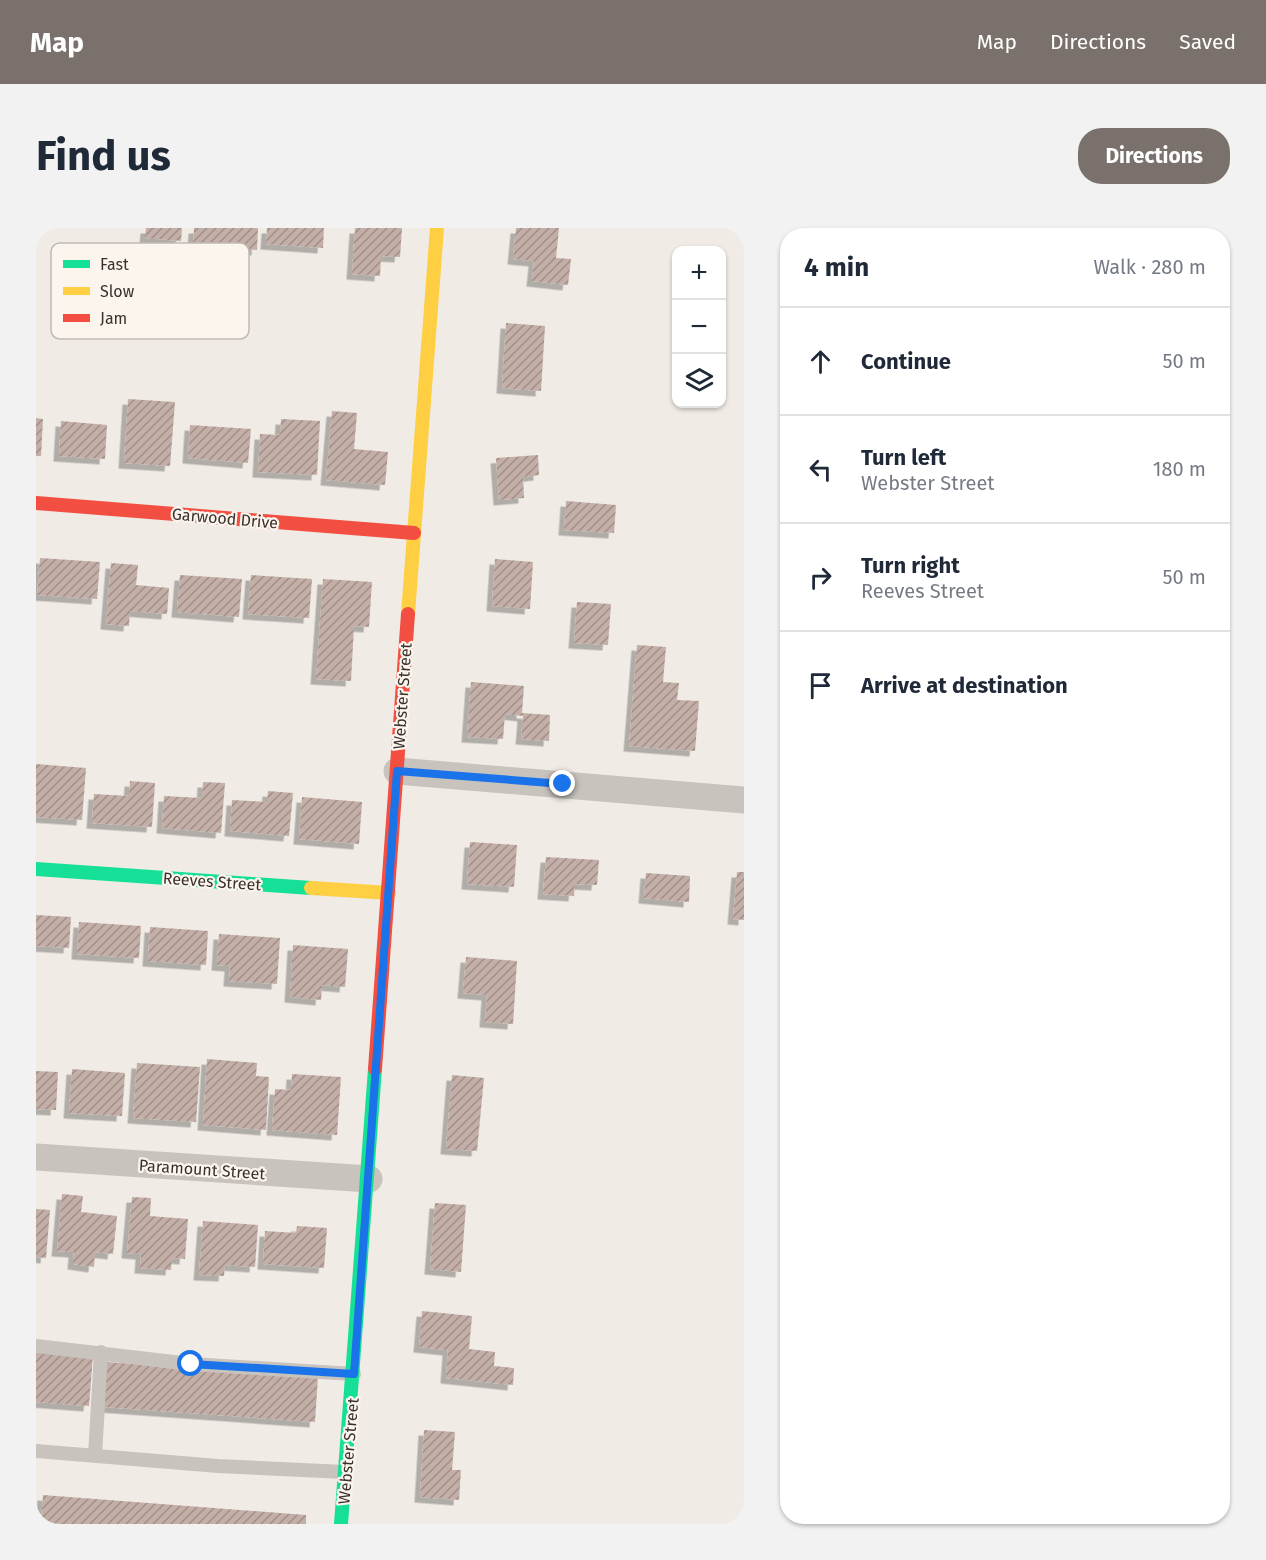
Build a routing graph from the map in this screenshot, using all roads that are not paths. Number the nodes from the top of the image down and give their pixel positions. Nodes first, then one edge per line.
1 (437, 228) edge
2 (36, 502) edge
3 (414, 533) junction
4 (397, 771) junction
5 (744, 800) edge
6 (36, 869) edge
7 (389, 892) junction
8 (36, 1157) edge
9 (369, 1179) junction
10 (36, 1346) edge
11 (101, 1352) junction
12 (354, 1374) junction
13 (36, 1451) edge
14 (95, 1456) junction
15 (346, 1472) junction
16 (341, 1524) edge

1 - 3 street, Webster Street
2 - 3 street, Garwood Drive
3 - 4 street, Webster Street
4 - 5 street
4 - 7 street, Webster Street
6 - 7 street, Reeves Street
7 - 9 street, Webster Street
8 - 9 street, Paramount Street
9 - 12 street, Webster Street
10 - 11 lane
11 - 12 lane
11 - 14 lane
12 - 15 street, Webster Street
13 - 14 lane
14 - 15 lane
15 - 16 street, Webster Street

